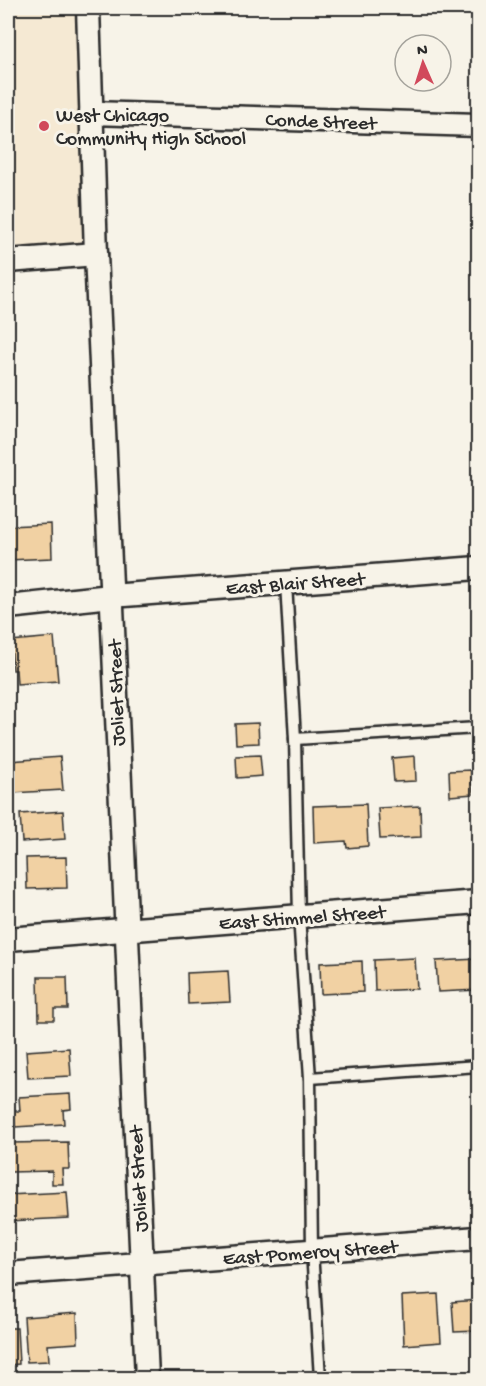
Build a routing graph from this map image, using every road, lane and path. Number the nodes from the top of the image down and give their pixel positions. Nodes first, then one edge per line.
1 (88, 8) edge
2 (91, 113) junction
3 (478, 125) edge
4 (96, 254) junction
5 (8, 261) edge
6 (478, 568) edge
7 (286, 583) junction
8 (111, 596) junction
9 (8, 607) edge
10 (478, 728) edge
11 (295, 739) junction
12 (478, 902) edge
13 (299, 916) junction
14 (126, 929) junction
15 (8, 939) edge
16 (478, 1066) edge
17 (310, 1078) junction
18 (478, 1238) edge
19 (312, 1251) junction
20 (141, 1264) junction
21 (8, 1274) edge
22 (147, 1378) edge
23 (320, 1378) edge

1 - 2 street, Joliet Street
2 - 3 street, Conde Street
2 - 4 street, Joliet Street
4 - 5 street
4 - 8 street, Joliet Street
6 - 7 street, East Blair Street
7 - 8 street, East Blair Street
7 - 11 lane
8 - 9 street, East Blair Street
8 - 14 street, Joliet Street
10 - 11 lane
11 - 13 lane
12 - 13 street, East Stimmel Street
13 - 14 street, East Stimmel Street
13 - 17 lane
14 - 15 street, East Stimmel Street
14 - 20 street, Joliet Street
16 - 17 lane
17 - 19 lane
18 - 19 street, East Pomeroy Street
19 - 20 street, East Pomeroy Street
19 - 23 lane
20 - 21 street, East Pomeroy Street
20 - 22 street, Joliet Street

